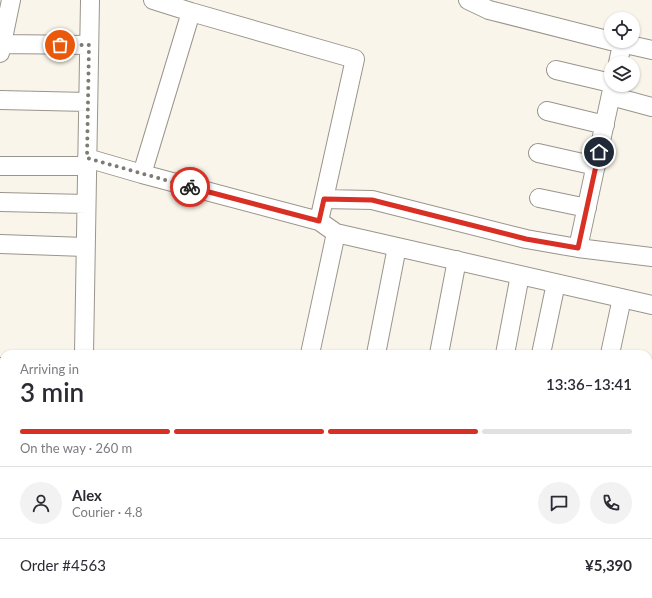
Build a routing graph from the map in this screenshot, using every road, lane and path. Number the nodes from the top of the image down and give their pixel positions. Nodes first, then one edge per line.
1 (11, 0) edge
2 (90, 0) edge
3 (153, 0) edge
4 (468, 0) edge
5 (191, 12) junction
6 (604, 39) edge
7 (2, 41) edge
8 (640, 44) edge
9 (89, 45) junction
10 (651, 45) edge
11 (556, 70) dead end
12 (604, 85) edge
13 (611, 92) edge
14 (620, 92) edge
15 (0, 100) edge
16 (88, 102) junction
17 (652, 107) edge
18 (547, 111) dead end
19 (604, 125) junction
20 (538, 153) dead end
21 (87, 162) junction
22 (0, 166) edge
23 (596, 166) junction
24 (142, 174) junction
25 (539, 198) dead end
26 (324, 199) junction
27 (0, 202) edge
28 (86, 204) junction
29 (587, 208) junction
30 (319, 221) junction
31 (336, 232) junction
32 (0, 244) edge
33 (86, 247) junction
34 (398, 247) junction
35 (578, 248) junction
36 (652, 257) edge
37 (457, 260) junction
38 (520, 275) junction
39 (556, 283) junction
40 (622, 298) junction
41 (652, 305) edge
42 (84, 350) edge
43 (311, 350) edge
44 (377, 350) edge
45 (440, 350) edge
46 (506, 350) edge
47 (542, 350) edge
48 (611, 350) edge

1 - 7 street
2 - 9 street
3 - 5 street
4 - 6 street
5 - 24 street
5 - 26 street
7 - 9 street
8 - 10 street
9 - 16 street
11 - 12 street
13 - 19 street
14 - 17 street
15 - 16 street
16 - 21 street
18 - 19 street
19 - 23 street
20 - 23 street
21 - 22 street
21 - 24 street
21 - 28 street
23 - 29 street
24 - 30 street
25 - 29 street
26 - 30 street
26 - 35 street
27 - 28 street
28 - 33 street
29 - 35 street
30 - 31 street
31 - 34 street
31 - 43 street
32 - 33 street
33 - 42 street
34 - 37 street
34 - 44 street
35 - 36 street
37 - 38 street
37 - 45 street
38 - 39 street
38 - 46 street
39 - 40 street
39 - 47 street
40 - 41 street
40 - 48 street

